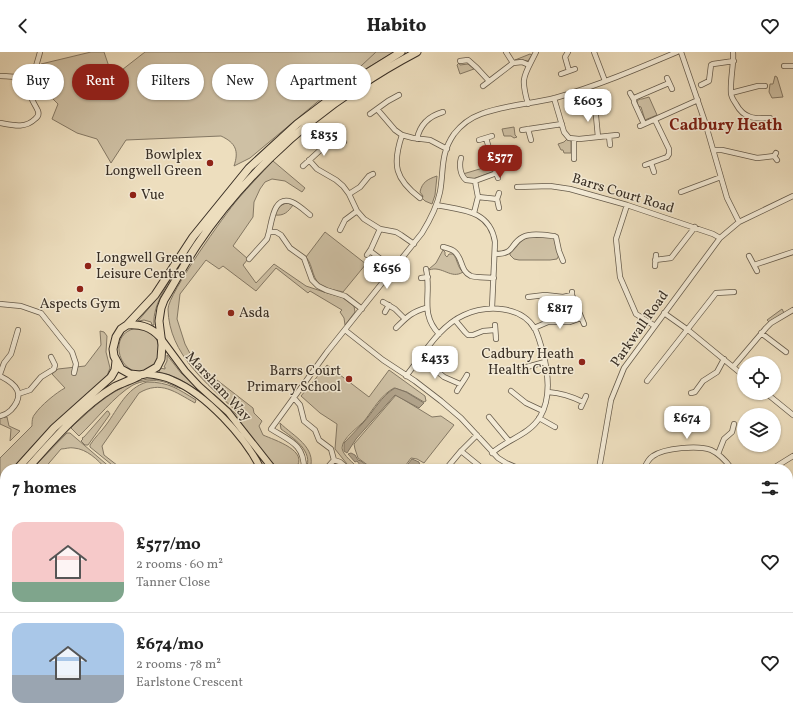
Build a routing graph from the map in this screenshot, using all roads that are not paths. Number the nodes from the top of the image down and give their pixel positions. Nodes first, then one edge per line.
1 (40, 52) edge
2 (401, 52) edge
3 (417, 52) edge
4 (506, 52) edge
5 (536, 52) edge
6 (568, 52) edge
7 (594, 52) edge
8 (677, 52) edge
9 (681, 52) edge
10 (733, 52) edge
11 (460, 61) dead end
12 (734, 61) junction
13 (513, 63) junction
14 (37, 64) edge
15 (528, 65) junction
16 (784, 66) dead end
17 (793, 66) edge
18 (575, 69) dead end
19 (569, 71) junction
20 (562, 74) dead end
21 (0, 76) edge
22 (12, 76) edge
23 (667, 78) dead end
24 (489, 81) junction
25 (605, 81) junction
26 (670, 83) junction
27 (701, 85) dead end
28 (483, 86) dead end
29 (765, 86) dead end
30 (672, 89) dead end
31 (630, 92) dead end
32 (731, 93) junction
33 (399, 95) dead end
34 (554, 98) junction
35 (32, 100) edge
36 (634, 100) junction
37 (698, 100) junction
38 (528, 104) junction
39 (593, 105) dead end
40 (377, 109) junction
41 (443, 112) dead end
42 (370, 114) dead end
43 (770, 118) dead end
44 (654, 120) junction
45 (0, 123) edge
46 (562, 124) junction
47 (528, 128) junction
48 (522, 130) dead end
49 (342, 131) dead end
50 (617, 134) dead end
51 (402, 135) junction
52 (492, 136) dead end
53 (609, 136) junction
54 (340, 137) junction
55 (598, 137) junction
56 (486, 138) junction
57 (417, 139) junction
58 (574, 139) junction
59 (479, 140) dead end
60 (531, 140) dead end
61 (344, 142) dead end
62 (610, 145) dead end
63 (446, 149) junction
64 (713, 150) junction
65 (776, 156) dead end
66 (574, 159) dead end
67 (309, 160) junction
68 (459, 160) dead end
69 (651, 163) junction
70 (645, 165) dead end
71 (303, 166) dead end
72 (496, 172) junction
73 (654, 172) dead end
74 (373, 174) dead end
75 (720, 177) junction
76 (368, 178) junction
77 (498, 178) dead end
78 (475, 181) junction
79 (372, 182) dead end
80 (517, 187) dead end
81 (419, 189) dead end
82 (681, 192) dead end
83 (499, 193) dead end
84 (349, 194) junction
85 (415, 194) junction
86 (478, 196) junction
87 (793, 196) edge
88 (420, 198) dead end
89 (497, 199) junction
90 (627, 204) junction
91 (436, 205) junction
92 (499, 208) dead end
93 (357, 210) junction
94 (474, 212) junction
95 (310, 215) dead end
96 (339, 219) dead end
97 (344, 222) junction
98 (739, 222) junction
99 (695, 227) junction
100 (380, 229) junction
101 (340, 230) dead end
102 (269, 232) junction
103 (720, 238) junction
104 (414, 244) junction
105 (443, 247) dead end
106 (793, 252) edge
107 (495, 254) junction
108 (749, 256) dead end
109 (250, 259) dead end
110 (563, 261) dead end
111 (754, 265) junction
112 (655, 266) dead end
113 (426, 269) dead end
114 (757, 271) dead end
115 (385, 272) dead end
116 (428, 277) junction
117 (421, 278) dead end
118 (494, 278) junction
119 (734, 292) dead end
120 (528, 297) dead end
121 (383, 302) dead end
122 (0, 304) edge
123 (389, 305) junction
124 (426, 308) junction
125 (492, 308) junction
126 (362, 309) junction
127 (793, 310) edge
128 (385, 312) dead end
129 (664, 312) junction
130 (581, 318) junction
131 (405, 319) junction
132 (455, 320) junction
133 (584, 324) dead end
134 (127, 325) junction
135 (655, 326) junction
136 (396, 328) dead end
137 (534, 328) junction
138 (18, 330) dead end
139 (345, 330) junction
140 (688, 330) junction
141 (761, 333) junction
142 (439, 334) junction
143 (161, 339) junction
144 (496, 339) dead end
145 (786, 352) dead end
146 (52, 357) dead end
147 (421, 358) junction
148 (724, 359) junction
149 (116, 360) junction
150 (545, 362) junction
151 (517, 367) dead end
152 (734, 367) junction
153 (737, 370) edge
154 (74, 373) dead end
155 (0, 375) edge
156 (142, 375) junction
157 (467, 375) dead end
158 (406, 376) junction
159 (647, 381) dead end
160 (460, 384) junction
161 (457, 391) dead end
162 (511, 391) dead end
163 (548, 392) junction
164 (691, 393) dead end
165 (18, 394) junction
166 (586, 396) dead end
167 (294, 398) junction
168 (775, 400) edge
169 (543, 411) junction
170 (793, 415) edge
171 (0, 416) edge
172 (489, 417) dead end
173 (539, 418) junction
174 (734, 424) dead end
175 (555, 427) dead end
176 (477, 435) junction
177 (509, 441) junction
178 (461, 451) junction
179 (492, 453) junction
180 (718, 454) junction
181 (793, 456) edge
182 (334, 460) junction
183 (22, 464) edge
184 (32, 464) edge
185 (258, 464) edge
186 (269, 464) edge
187 (304, 464) edge
188 (330, 464) edge
189 (342, 464) edge
190 (450, 464) edge
191 (477, 464) edge
192 (508, 464) edge
193 (600, 464) edge
194 (647, 464) edge
195 (728, 464) edge
196 (780, 464) edge

1 - 14 street
2 - 134 highway
3 - 143 highway
4 - 13 street
5 - 15 street
6 - 19 street
7 - 25 street
8 - 25 street
9 - 37 street
10 - 12 street
11 - 24 street
12 - 27 street
12 - 32 street
13 - 15 street
13 - 24 street
15 - 38 street
16 - 17 street
18 - 19 street
19 - 20 street
21 - 22 street
23 - 26 street
24 - 28 street
25 - 34 street
26 - 30 street
26 - 36 street
29 - 32 street
31 - 36 street
32 - 43 street
33 - 40 street
34 - 38 street
34 - 46 street
35 - 45 street
36 - 44 street
37 - 44 street
37 - 64 street
38 - 63 street
39 - 55 street
40 - 42 street
40 - 51 street
41 - 57 street
44 - 69 street
46 - 47 street
46 - 58 street
47 - 48 street
47 - 60 street
49 - 54 street
50 - 53 street
51 - 57 street
51 - 85 street
52 - 56 street
53 - 55 street
53 - 62 street
54 - 61 street
54 - 67 street
55 - 58 street
56 - 59 street
56 - 72 street
57 - 63 street
58 - 66 street
63 - 91 street
64 - 65 street
64 - 75 street
67 - 71 street
67 - 84 street
68 - 78 street
69 - 70 street
69 - 73 street
72 - 77 street
72 - 78 street
74 - 76 street
75 - 82 street
75 - 98 street
76 - 79 street
76 - 84 street
78 - 86 street
80 - 90 street, Barrs Court Road
81 - 85 street
83 - 89 street
84 - 93 street
85 - 88 street
86 - 89 street
86 - 94 street
87 - 98 street, Parkwall Road
89 - 92 street
90 - 99 street, Barrs Court Road
90 - 135 street
91 - 94 street
91 - 104 street
93 - 97 street
93 - 100 street
94 - 107 street
95 - 102 street
96 - 97 street
97 - 101 street
98 - 103 street, Parkwall Road
99 - 103 street, Barrs Court Road
99 - 112 street
100 - 104 street
100 - 115 street
102 - 109 street
102 - 126 street
103 - 129 street, Parkwall Road
104 - 126 street
105 - 118 street
106 - 111 street
107 - 110 street
107 - 118 street
108 - 111 street
111 - 114 street
113 - 116 street
116 - 117 street
116 - 124 street
118 - 125 street
119 - 140 street
120 - 130 street
121 - 123 street
122 - 154 street
123 - 128 street
123 - 131 street
124 - 131 street
124 - 142 street
125 - 132 street
125 - 137 street
126 - 139 street
127 - 141 street
129 - 135 street, Parkwall Road
129 - 140 street
130 - 133 street
130 - 137 street
131 - 136 street
132 - 142 street
132 - 144 street
134 - 143 highway
134 - 149 highway
135 - 193 street, Parkwall Road
137 - 150 street
138 - 155 street
139 - 158 street
139 - 167 street
140 - 148 street
140 - 159 street
141 - 145 street
141 - 152 street
142 - 147 street
143 - 156 highway
143 - 186 main road, Marsham Way
146 - 165 street
147 - 158 street
147 - 160 street
148 - 152 street
148 - 164 street
149 - 156 highway
149 - 183 highway
150 - 151 street
150 - 163 street
152 - 153 street
155 - 165 street
156 - 184 highway
156 - 185 main road, Marsham Way
157 - 160 street
158 - 176 street
160 - 161 street
162 - 169 street
163 - 166 street
163 - 169 street
165 - 171 street
167 - 182 street
167 - 187 street
168 - 170 street
169 - 173 street
172 - 177 street
173 - 175 street
173 - 177 street
174 - 180 street
176 - 178 street
176 - 179 street
177 - 179 street
178 - 190 street
178 - 191 street
179 - 192 street
180 - 194 street
180 - 195 street
181 - 196 street
182 - 188 street
182 - 189 street

